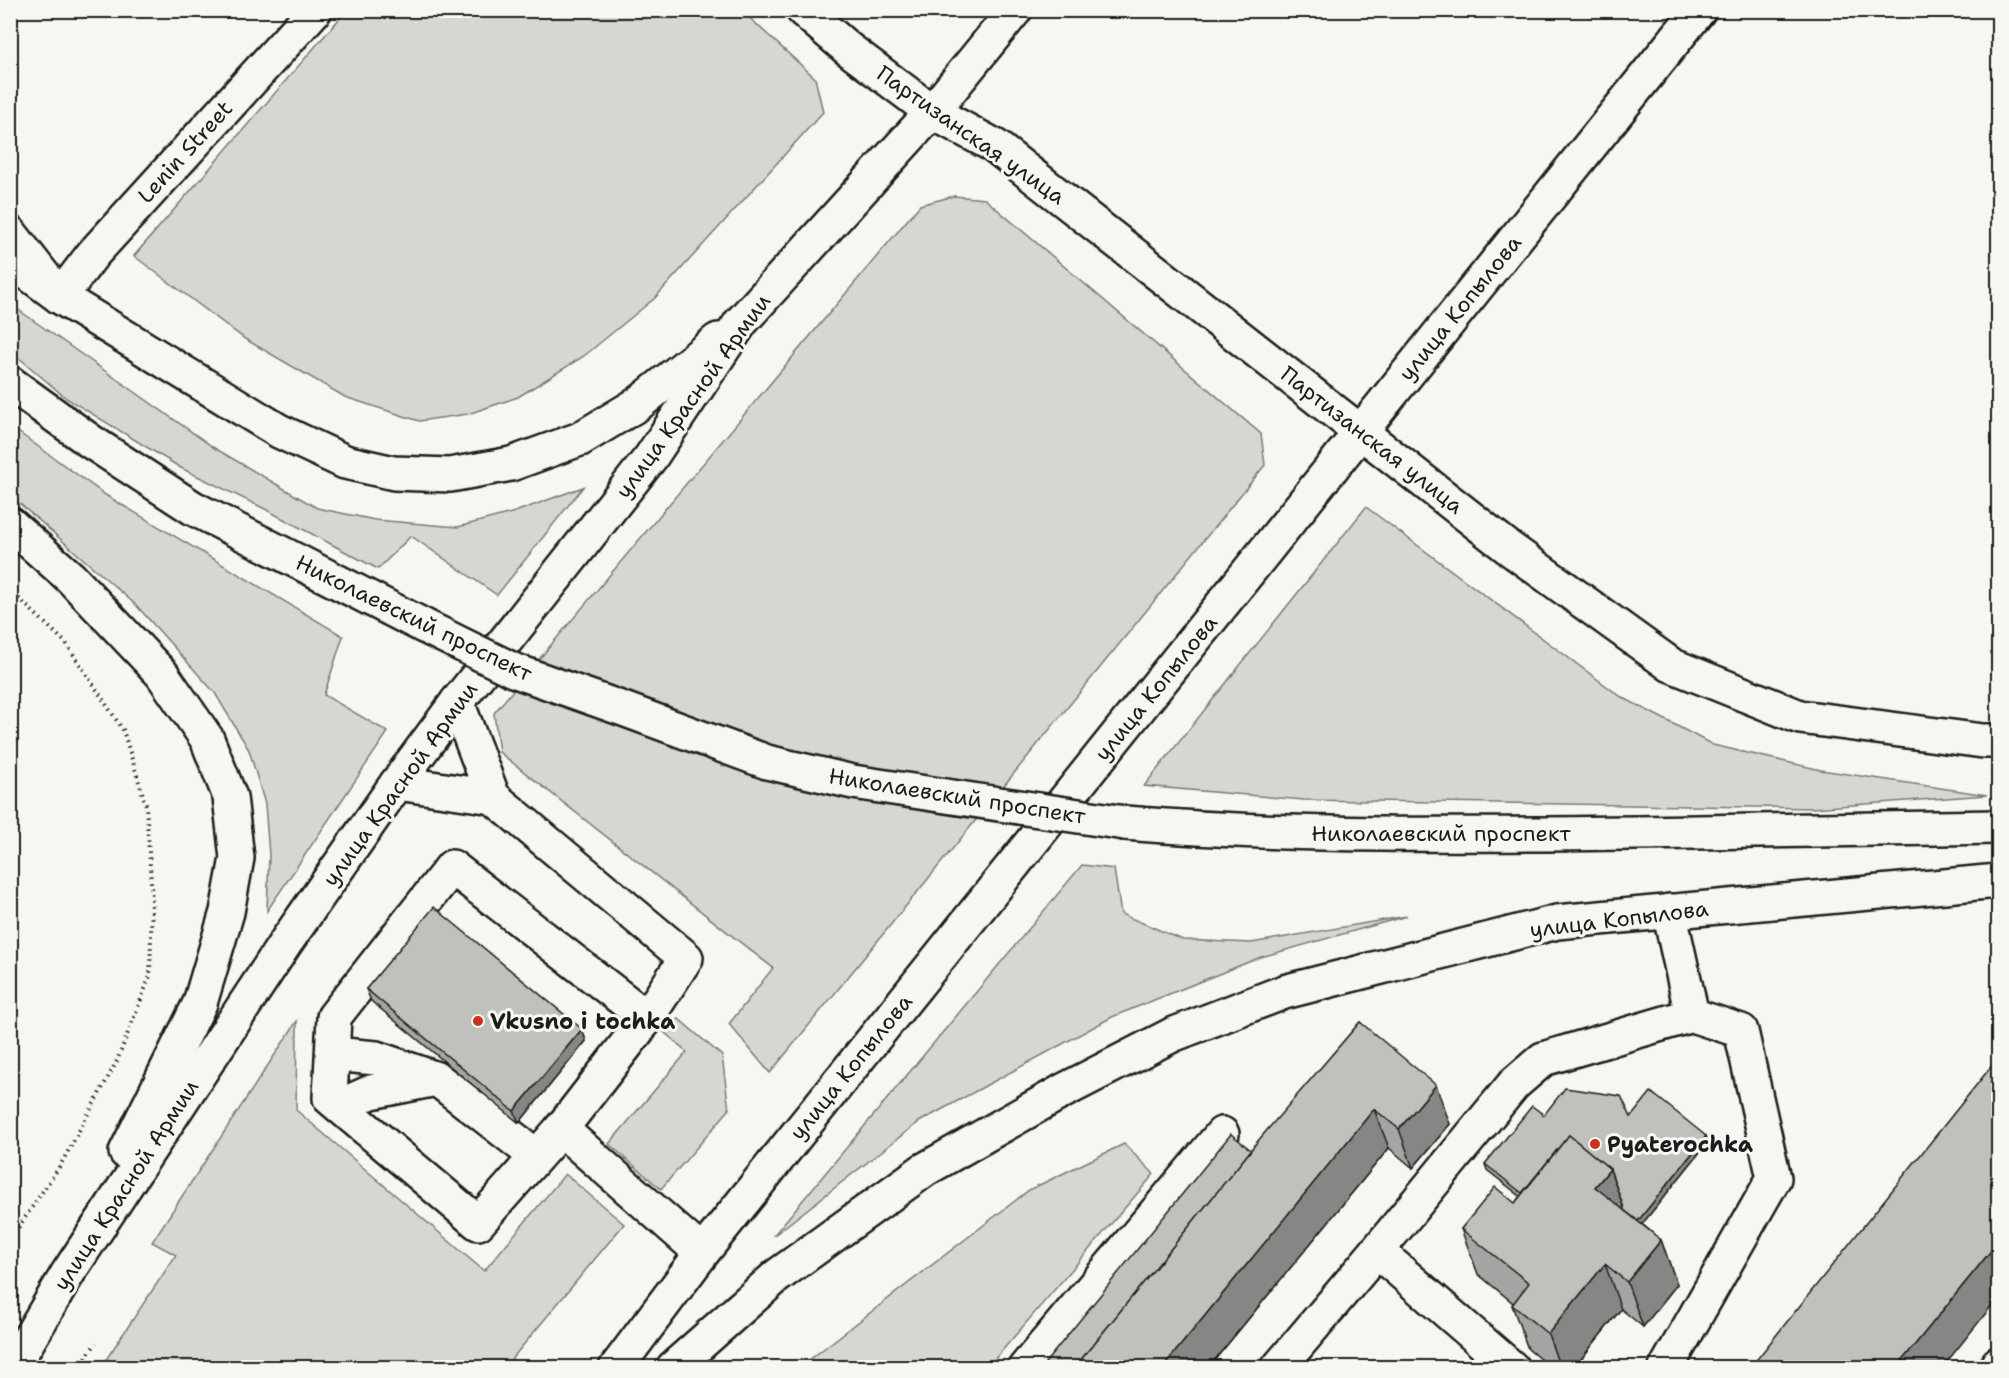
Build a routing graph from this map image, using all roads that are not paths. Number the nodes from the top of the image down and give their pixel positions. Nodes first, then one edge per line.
1 (315, 10) edge
2 (803, 10) edge
3 (1015, 10) edge
4 (1699, 10) edge
5 (932, 112) junction
6 (10, 233) edge
7 (10, 260) edge
8 (60, 297) junction
9 (741, 322) junction
10 (10, 383) edge
11 (1361, 432) junction
12 (10, 524) edge
13 (457, 702) junction
14 (1998, 741) edge
15 (397, 783) junction
16 (493, 797) junction
17 (1998, 827) edge
18 (1998, 881) edge
19 (1669, 911) junction
20 (1692, 1015) junction
21 (647, 1018) junction
22 (333, 1054) junction
23 (437, 1079) junction
24 (340, 1106) junction
25 (561, 1129) junction
26 (1222, 1134) dead end
27 (536, 1156) junction
28 (1377, 1251) junction
29 (702, 1253) junction
30 (68, 1273) junction
31 (15, 1365) edge
32 (616, 1368) edge
33 (673, 1368) edge
34 (1025, 1368) edge
35 (1278, 1368) edge
36 (1512, 1368) edge
37 (1666, 1368) edge

1 - 8 main road, Lenin Street
2 - 5 main road, Партизанская улица
3 - 5 main road, улица Красной Армии
4 - 11 main road, улица Копылова
5 - 9 main road, улица Красной Армии
5 - 11 main road, Партизанская улица
6 - 8 main road
7 - 8 main road
8 - 9 main road
9 - 13 main road, улица Красной Армии
10 - 17 main road, Николаевский проспект, bridge
11 - 14 main road, Партизанская улица
11 - 29 main road, улица Копылова
12 - 30 main road
13 - 15 main road, улица Красной Армии
13 - 16 main road
15 - 16 main road
15 - 30 main road, улица Красной Армии
16 - 21 main road
18 - 19 main road, улица Копылова
19 - 20 main road
19 - 33 main road, улица Копылова
20 - 28 main road
20 - 37 main road
21 - 22 main road
21 - 25 main road
22 - 23 main road
22 - 24 main road
23 - 24 main road
23 - 27 main road
24 - 27 main road
25 - 27 main road
25 - 29 main road
26 - 34 main road
28 - 35 main road
28 - 36 main road
29 - 32 main road, улица Копылова
30 - 31 main road, улица Красной Армии

